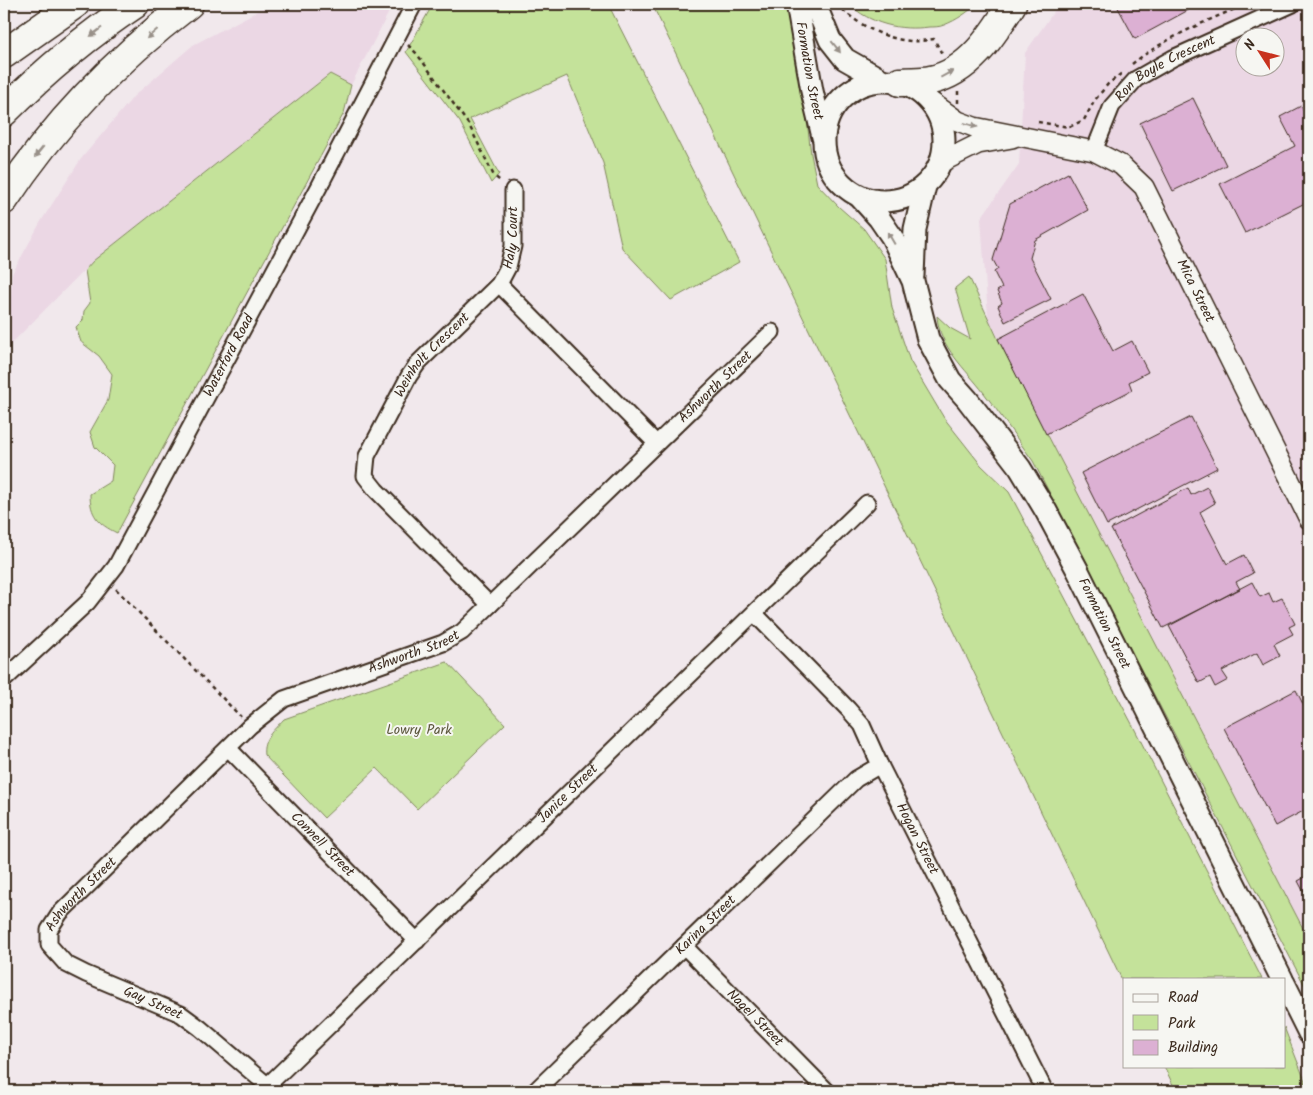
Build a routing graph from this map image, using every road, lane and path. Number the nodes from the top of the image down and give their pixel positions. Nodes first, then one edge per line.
1 (56, 4) edge
2 (75, 4) edge
3 (135, 4) edge
4 (189, 4) edge
5 (414, 4) edge
6 (798, 4) edge
7 (815, 4) edge
8 (837, 4) edge
9 (1012, 4) edge
10 (1248, 4) edge
11 (1293, 4) edge
12 (4, 36) edge
13 (397, 36) junction
14 (4, 54) edge
15 (952, 72) junction
16 (891, 81) junction
17 (930, 100) junction
18 (958, 104) dead end
19 (4, 112) edge
20 (1034, 122) dead end
21 (1020, 136) junction
22 (823, 137) junction
23 (1094, 150) junction
24 (940, 163) junction
25 (925, 186) junction
26 (513, 190) joint
27 (860, 196) junction
28 (4, 200) edge
29 (913, 281) junction
30 (499, 284) junction
31 (772, 332) dead end
32 (656, 443) junction
33 (867, 504) dead end
34 (1309, 519) edge
35 (106, 580) junction
36 (490, 605) junction
37 (754, 613) junction
38 (4, 680) edge
39 (250, 726) junction
40 (228, 748) junction
41 (880, 765) junction
42 (417, 941) junction
43 (49, 945) joint
44 (684, 946) junction
45 (1282, 978) edge
46 (1286, 987) edge
47 (1309, 1032) edge
48 (271, 1088) edge
49 (534, 1091) edge
50 (827, 1091) edge
51 (1045, 1091) edge

1 - 12 highway
2 - 14 highway
3 -> 19 highway
4 -> 28 highway
5 - 13 street, Waterford Road
6 - 22 main road, Formation Street
7 -> 16 main road, Formation Street
8 - 15 path
9 - 15 highway
10 - 20 path
11 - 23 street, Ron Boyle Crescent
13 - 26 path
13 - 35 street, Waterford Road
16 -> 15 highway
15 - 18 path
16 - 17 main road
16 - 22 main road
17 -> 21 street, Mica Street
17 - 24 main road
21 - 23 street, Mica Street
21 - 24 street, Mica Street
22 - 27 main road
23 - 34 street, Mica Street
24 - 25 main road
25 - 27 main road
25 - 29 main road, Formation Street
26 - 30 street, Haly Court
29 -> 27 main road, Formation Street
29 - 45 main road, Formation Street
30 - 32 street
30 - 36 street, Weinholt Crescent
31 - 32 street, Ashworth Street
32 - 36 street, Ashworth Street
33 - 37 street, Janice Street
35 - 38 street, Waterford Road
35 - 39 path
36 - 39 street, Ashworth Street
37 - 41 street, Hogan Street
37 - 42 street, Janice Street
39 - 40 street, Ashworth Street
40 - 42 street, Connell Street
40 - 43 street, Ashworth Street
41 - 44 street, Karina Street
41 - 51 street, Hogan Street
42 - 48 street, Janice Street
43 - 48 street, Gay Street
44 - 49 street, Karina Street
44 - 50 street, Nagel Street
46 - 47 main road

